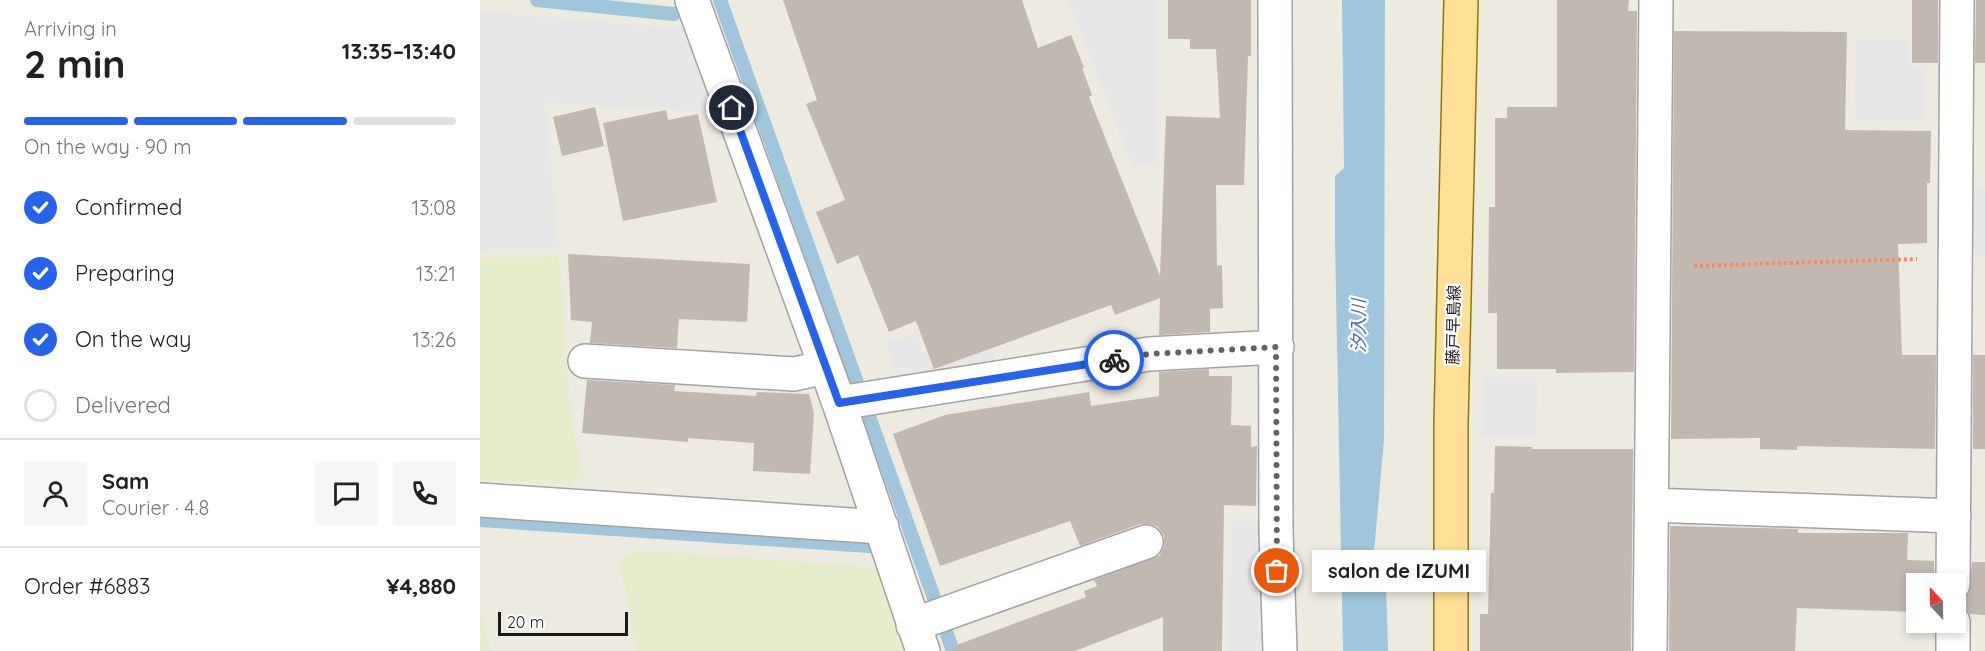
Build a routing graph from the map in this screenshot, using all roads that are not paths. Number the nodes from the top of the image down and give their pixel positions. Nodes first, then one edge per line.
1 (692, 0) edge
2 (1275, 0) edge
3 (1461, 0) edge
4 (1656, 0) edge
5 (1957, 0) edge
6 (1276, 347) junction
7 (585, 361) dead end
8 (826, 367) junction
9 (844, 402) junction
10 (480, 500) edge
11 (1652, 505) junction
12 (1954, 516) junction
13 (882, 527) junction
14 (1146, 542) dead end
15 (1953, 573) edge
16 (931, 626) edge
17 (1953, 633) edge
18 (1280, 651) edge
19 (1451, 651) edge
20 (1650, 651) edge
21 (1953, 651) edge

1 - 8 street
2 - 6 street
3 - 19 main road, 藤戸早島線
4 - 11 street
5 - 12 street
6 - 9 street
6 - 18 street
7 - 8 street
8 - 9 street
9 - 13 street
10 - 13 street
11 - 12 street
11 - 20 street
12 - 15 street
13 - 16 street
14 - 16 street
17 - 21 street

